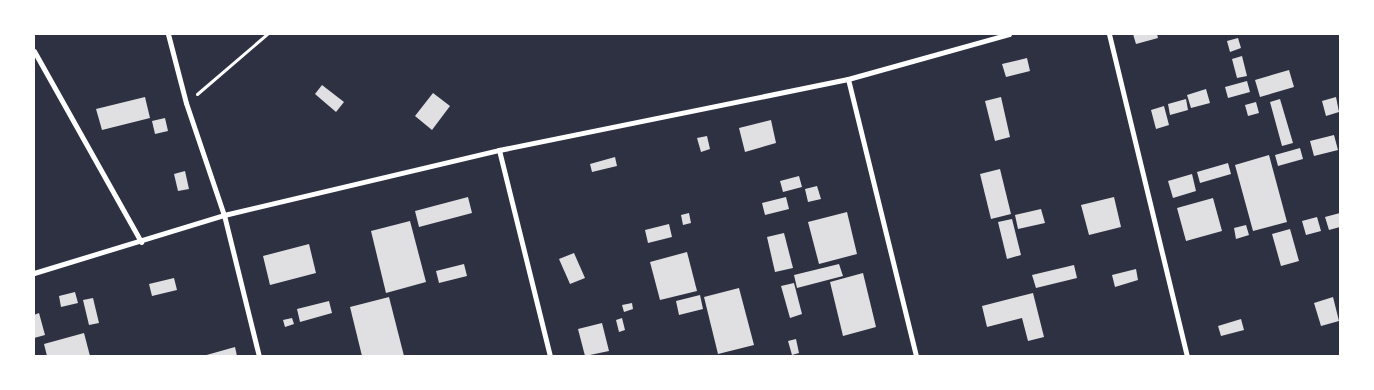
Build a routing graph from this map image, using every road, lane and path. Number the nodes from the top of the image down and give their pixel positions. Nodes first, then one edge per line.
1 (168, 34) edge
2 (267, 34) edge
3 (1009, 34) edge
4 (1109, 34) edge
5 (34, 50) edge
6 (848, 79) junction
7 (186, 104) junction
8 (499, 150) junction
9 (224, 214) junction
10 (141, 242) junction
11 (34, 273) edge
12 (259, 356) edge
13 (550, 356) edge
14 (916, 356) edge
15 (1187, 356) edge

1 - 7 street
2 - 7 path
3 - 6 street
4 - 15 street
5 - 10 street
6 - 8 street
6 - 14 street
7 - 9 street
8 - 9 street
8 - 13 street
9 - 10 street
9 - 12 street
10 - 11 street

